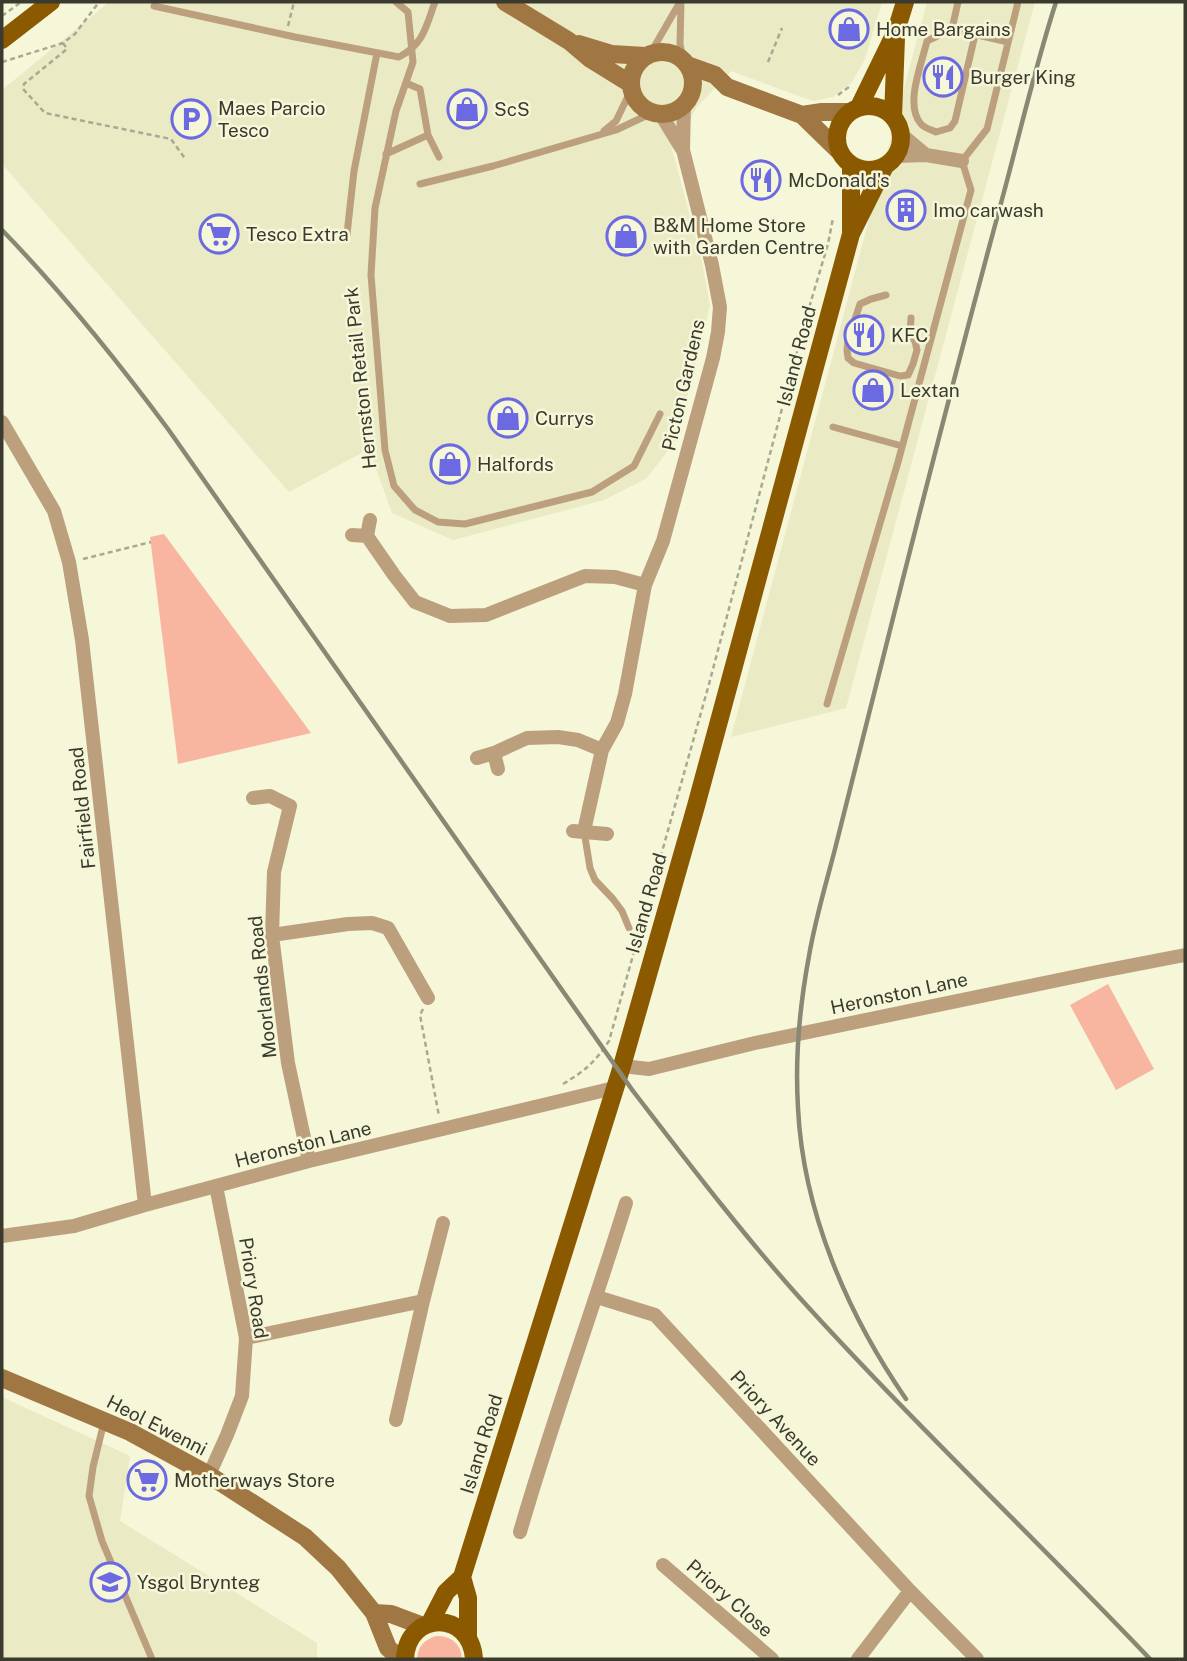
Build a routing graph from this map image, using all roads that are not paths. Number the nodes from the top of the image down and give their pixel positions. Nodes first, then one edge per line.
1 (51, 2) edge
2 (396, 2) edge
3 (435, 2) edge
4 (505, 2) edge
5 (680, 2) edge
6 (905, 2) edge
7 (958, 2) edge
8 (1018, 2) edge
9 (154, 6) dead end
10 (951, 29) junction
11 (896, 30) junction
12 (975, 35) junction
13 (2, 40) edge
14 (569, 41) junction
15 (1008, 42) junction
16 (411, 50) junction
17 (377, 53) junction
18 (647, 55) junction
19 (685, 62) junction
20 (406, 83) junction
21 (631, 86) junction
22 (727, 87) junction
23 (687, 102) junction
24 (854, 110) junction
25 (657, 113) junction
26 (802, 116) junction
27 (893, 117) junction
28 (601, 134) junction
29 (901, 134) junction
30 (428, 135) junction
31 (683, 150) junction
32 (386, 154) junction
33 (926, 155) junction
34 (439, 157) dead end
35 (846, 159) junction
36 (890, 161) junction
37 (962, 161) junction
38 (420, 184) dead end
39 (347, 234) dead end
40 (851, 234) junction
41 (886, 295) dead end
42 (911, 318) dead end
43 (852, 328) dead end
44 (848, 341) dead end
45 (660, 414) dead end
46 (2, 422) edge
47 (833, 427) dead end
48 (902, 446) junction
49 (370, 520) dead end
50 (645, 585) junction
51 (827, 704) dead end
52 (602, 750) junction
53 (494, 753) junction
54 (477, 758) dead end
55 (498, 769) dead end
56 (253, 798) dead end
57 (579, 831) junction
58 (607, 834) dead end
59 (629, 928) dead end
60 (272, 935) junction
61 (1185, 955) edge
62 (428, 998) road end
63 (622, 1066) junction
64 (614, 1088) junction
65 (309, 1161) junction
66 (216, 1186) junction
67 (626, 1203) dead end
68 (145, 1205) junction
69 (443, 1223) dead end
70 (2, 1236) edge
71 (597, 1297) junction
72 (423, 1301) junction
73 (246, 1338) junction
74 (2, 1378) edge
75 (396, 1420) dead end
76 (104, 1421) junction
77 (209, 1475) junction
78 (520, 1532) dead end
79 (663, 1566) dead end
80 (461, 1577) junction
81 (910, 1591) junction
82 (374, 1613) junction
83 (426, 1624) junction
84 (475, 1651) edge
85 (152, 1659) edge
86 (403, 1659) edge
87 (772, 1659) edge
88 (858, 1659) edge
89 (977, 1659) edge

1 - 13 main road
2 - 16 lane, Hernston Retail Park
3 - 16 lane, Hernston Retail Park
4 - 14 street
5 - 18 lane
5 - 19 lane
6 - 11 main road
7 - 10 lane
8 - 15 lane
9 - 17 lane
10 - 12 lane
10 - 12 lane
11 - 24 main road
11 - 27 main road
12 - 15 lane
14 - 18 street
14 - 21 street
15 - 37 lane
16 - 17 lane
16 - 20 lane, Hernston Retail Park
17 - 39 lane
18 - 19 street
18 - 21 street
19 - 22 street
19 - 23 street
20 - 30 lane
20 - 32 lane, Hernston Retail Park
21 - 25 street
21 - 28 lane
22 - 23 street
22 - 26 street
23 - 25 street
23 - 31 street, Picton Gardens
24 - 26 street
24 - 27 main road
24 - 35 main road
25 - 28 lane
25 - 31 street, Picton Gardens
26 - 35 street
27 - 29 main road
28 - 38 lane
29 - 33 street
29 - 36 main road
30 - 32 lane
30 - 34 lane
31 - 50 street, Picton Gardens
32 - 45 lane, Hernston Retail Park
33 - 36 street
33 - 37 street
35 - 36 main road
35 - 40 main road
36 - 40 main road
37 - 48 lane
40 - 63 main road, Island Road
41 - 43 lane
42 - 44 lane
46 - 68 street, Fairfield Road
47 - 48 lane
48 - 51 lane
49 - 50 street
50 - 52 street, Picton Gardens
52 - 53 street
52 - 57 street, Picton Gardens
53 - 54 street
53 - 55 street
56 - 60 street, Moorlands Road
57 - 58 street
57 - 59 lane
60 - 62 street
60 - 65 street, Moorlands Road
61 - 63 street, Heronston Lane
63 - 64 main road, Island Road
64 - 65 street, Heronston Lane
64 - 80 main road, Island Road
65 - 66 street, Heronston Lane
66 - 68 street, Heronston Lane
66 - 73 street, Priory Road
67 - 71 street
68 - 70 street, Heronston Lane
69 - 72 street
71 - 78 street
71 - 81 street, Priory Avenue
72 - 73 street
72 - 75 street
73 - 77 street, Priory Road
74 - 76 street, Heol Ewenni
76 - 77 street, Heol Ewenni
76 - 85 lane
77 - 82 street, Heol Ewenni
79 - 87 street, Priory Close
80 - 83 main road, Island Road
80 - 84 main road, Island Road
81 - 88 street
81 - 89 street, Priory Avenue
82 - 83 street
82 - 86 street, Heol Ewenni
83 - 84 main road
83 - 86 main road, Island Road

